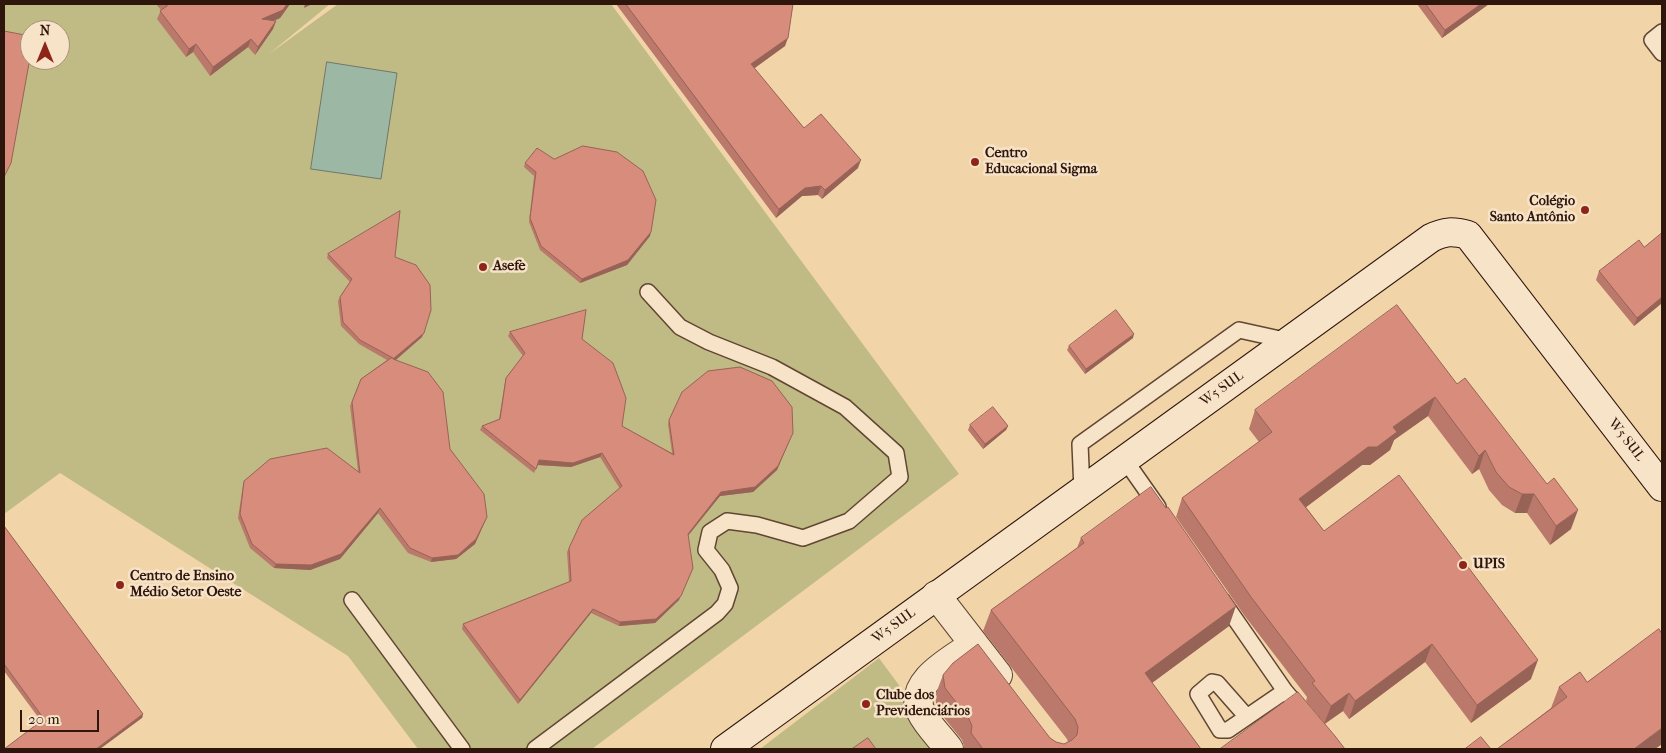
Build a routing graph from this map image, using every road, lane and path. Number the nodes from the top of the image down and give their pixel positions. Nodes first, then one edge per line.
1 (1662, 32) edge
2 (1662, 53) edge
3 (648, 292) dead end
4 (1289, 341) junction
5 (1125, 460) junction
6 (1662, 487) edge
7 (1082, 490) junction
8 (1169, 523) edge
9 (1213, 587) edge
10 (936, 595) junction
11 (352, 600) dead end
12 (974, 644) junction
13 (1286, 691) junction
14 (1015, 697) edge
15 (1299, 709) edge
16 (1247, 717) dead end
17 (462, 749) edge
18 (535, 749) edge
19 (725, 749) edge
20 (949, 749) edge

1 - 2 lane
3 - 18 lane
4 - 5 main road, W5 SUL
4 - 6 main road, W5 SUL
4 - 7 lane
5 - 7 main road, W5 SUL
5 - 8 lane
7 - 10 main road, W5 SUL
9 - 13 lane
10 - 12 main road
10 - 19 main road, W5 SUL
11 - 17 lane
12 - 14 main road
12 - 20 main road
13 - 15 lane
13 - 16 lane

